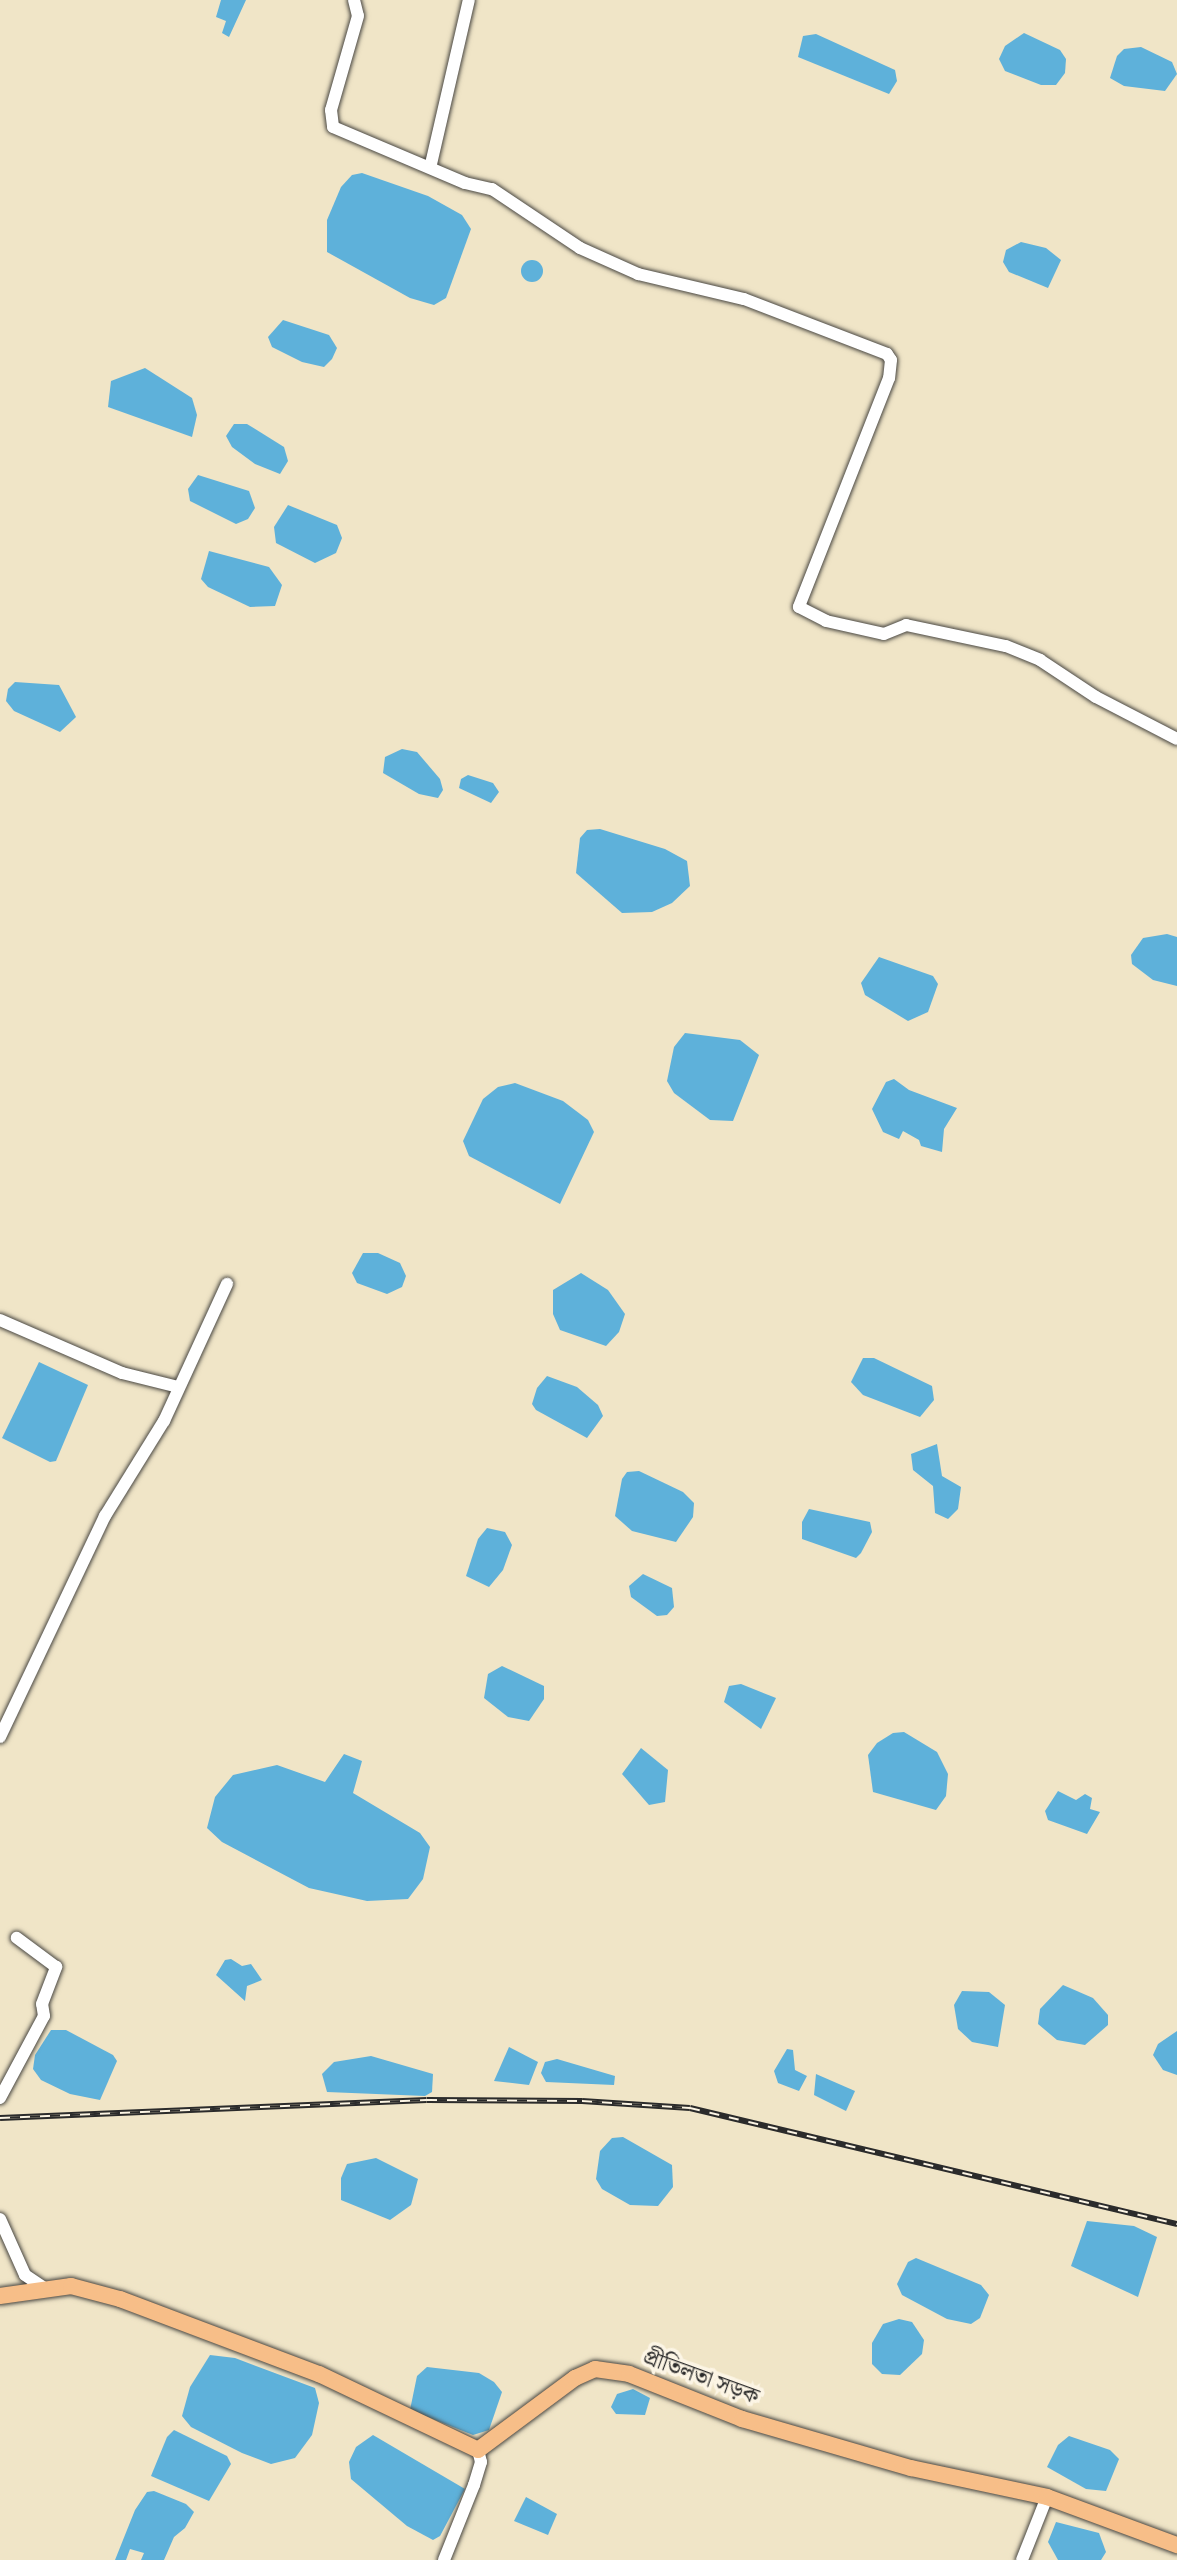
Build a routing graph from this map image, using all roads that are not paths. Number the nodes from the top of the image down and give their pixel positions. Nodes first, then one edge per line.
1 (354, 0) edge
2 (469, 0) edge
3 (431, 164) junction
4 (1177, 739) edge
5 (227, 1284) dead end
6 (0, 1320) edge
7 (178, 1388) junction
8 (0, 1737) edge
9 (17, 1938) dead end
10 (0, 2098) edge
11 (0, 2219) edge
12 (43, 2287) junction
13 (0, 2296) edge
14 (478, 2450) junction
15 (1047, 2497) junction
16 (1177, 2545) edge
17 (444, 2560) edge
18 (1022, 2560) edge

1 - 3 street
2 - 3 street
3 - 4 street
5 - 7 street
6 - 7 street
7 - 8 street
9 - 10 street
11 - 12 street
12 - 13 main road
12 - 14 main road
14 - 15 main road, প্রীতিলতা সড়ক
14 - 17 street
15 - 16 main road, প্রীতিলতা সড়ক
15 - 18 street

